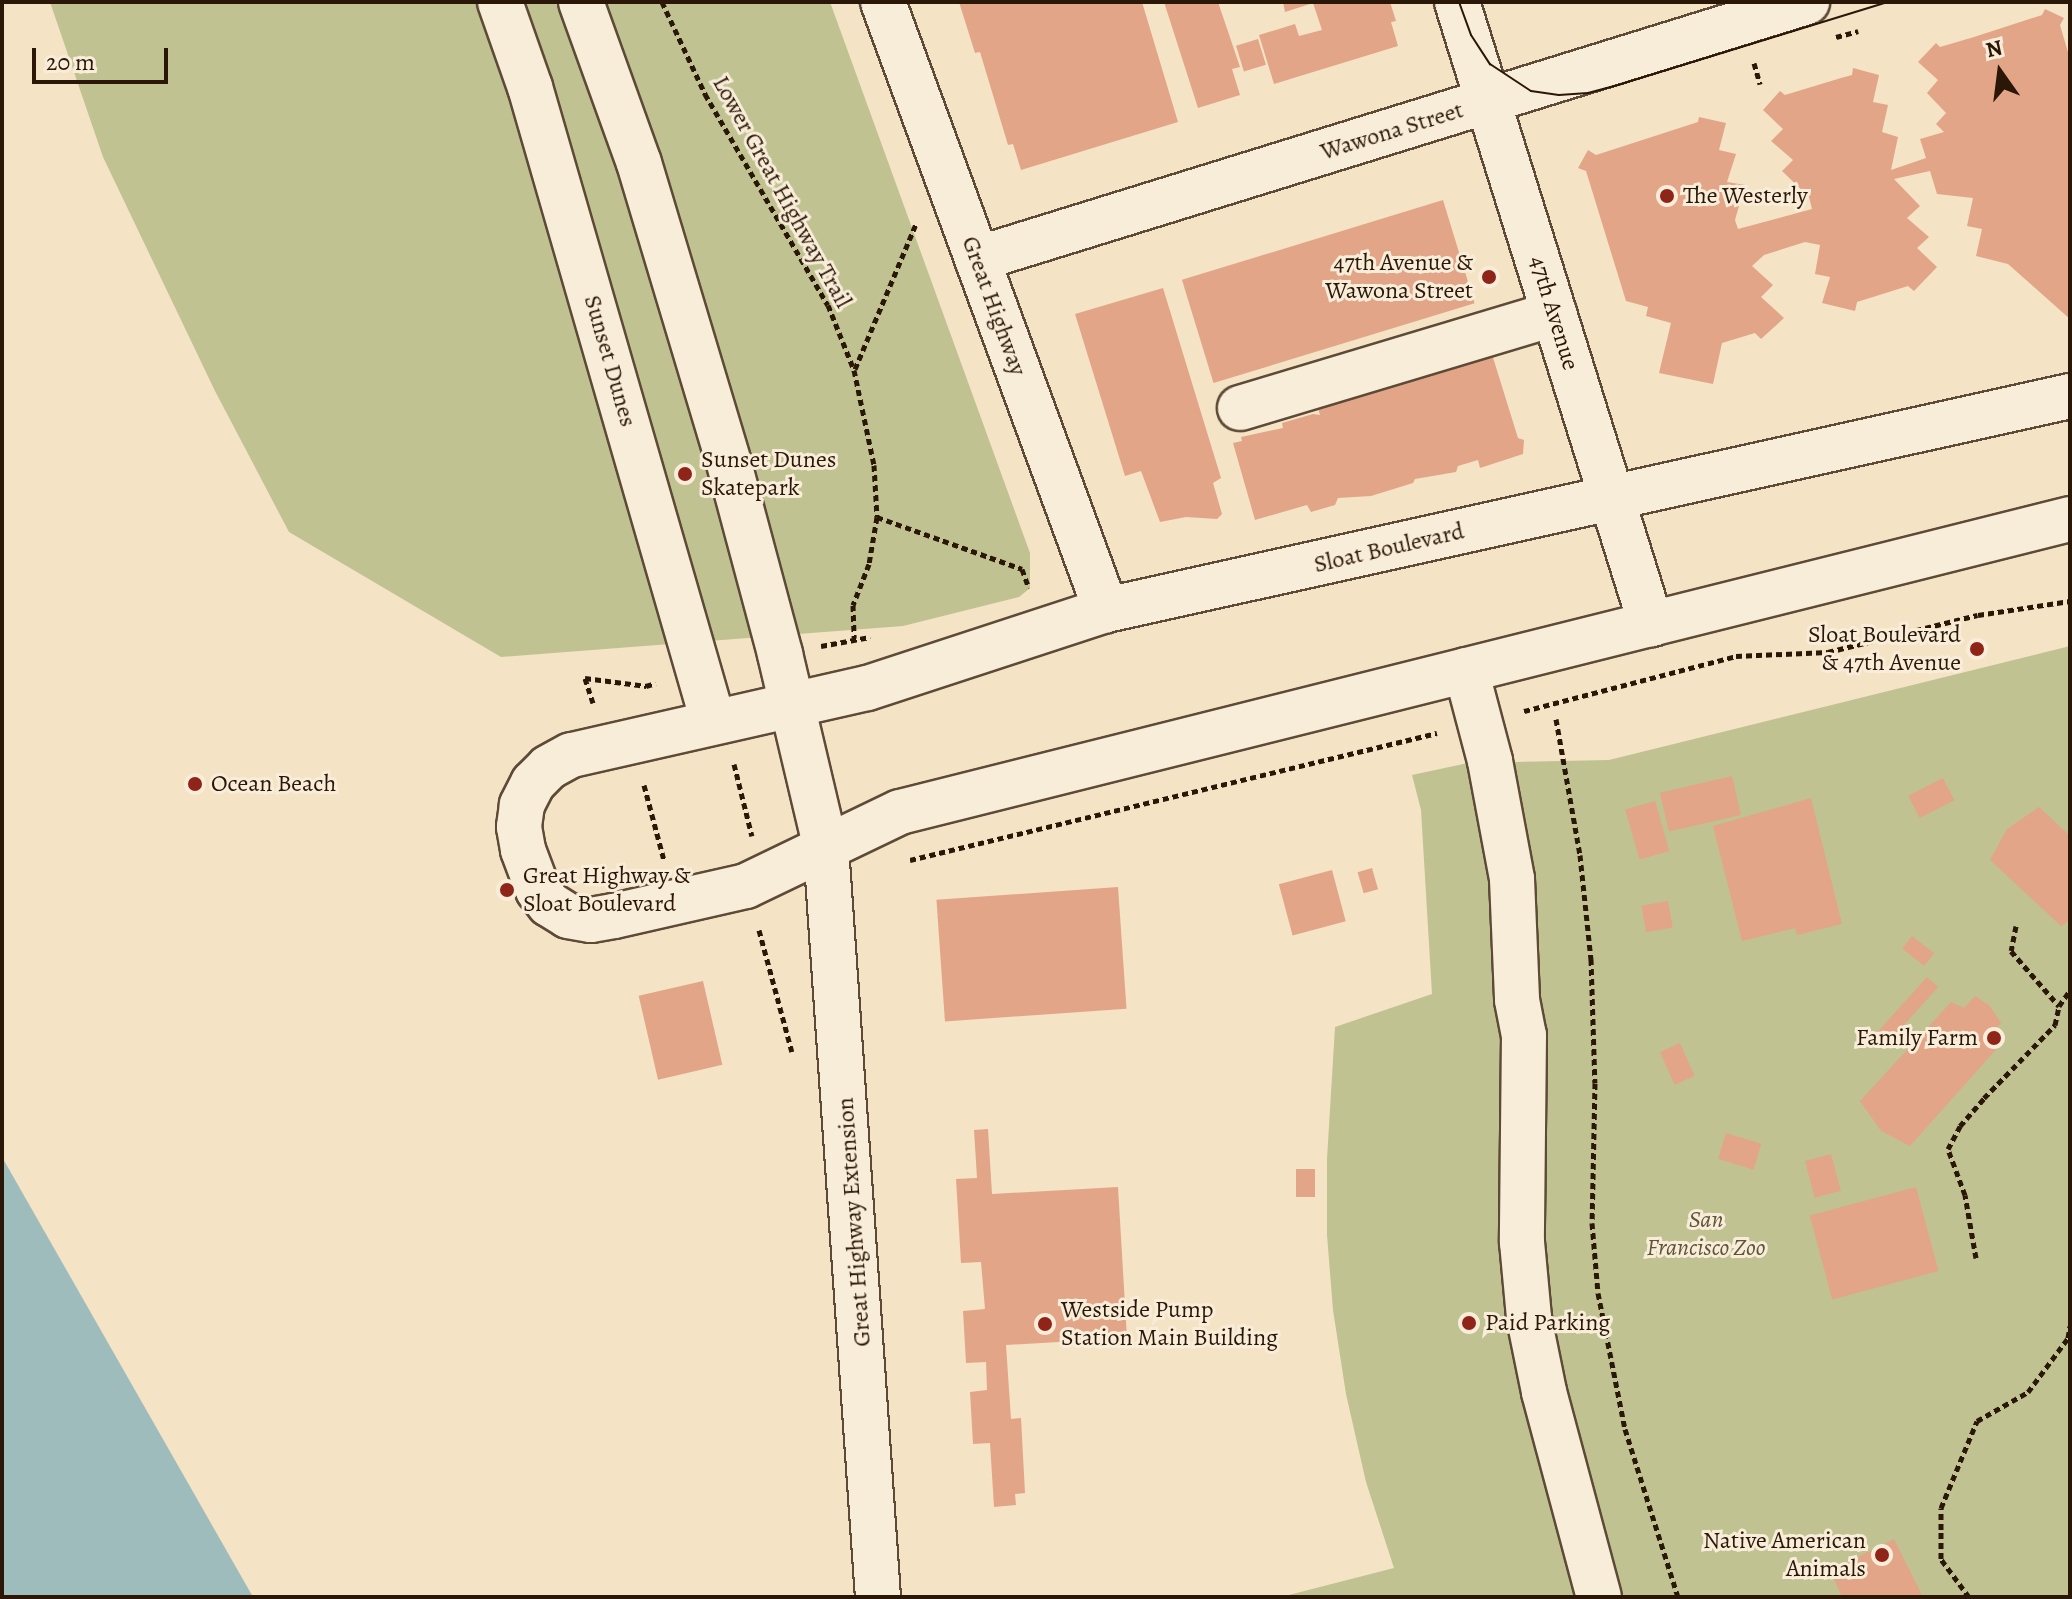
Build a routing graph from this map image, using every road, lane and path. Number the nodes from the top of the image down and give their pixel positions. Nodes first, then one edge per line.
1 (500, 2) edge
2 (581, 2) edge
3 (662, 2) edge
4 (883, 2) edge
5 (1457, 2) edge
6 (1807, 2) edge
7 (1488, 101) junction
8 (916, 224) dead end
9 (977, 259) junction
10 (1554, 314) junction
11 (854, 370) junction
12 (2070, 396) edge
13 (1240, 408) dead end
14 (1611, 498) junction
15 (877, 517) junction
16 (2070, 519) edge
17 (1031, 594) dead end
18 (2070, 601) edge
19 (1106, 610) junction
20 (1651, 624) junction
21 (854, 638) dead end
22 (1466, 670) junction
23 (646, 686) dead end
24 (1609, 689) dead end
25 (792, 703) junction
26 (596, 712) dead end
27 (1556, 719) dead end
28 (713, 721) junction
29 (642, 777) dead end
30 (826, 848) junction
31 (667, 870) dead end
32 (752, 905) junction
33 (2016, 926) dead end
34 (2070, 990) edge
35 (2059, 1006) junction
36 (794, 1058) dead end
37 (1976, 1258) dead end
38 (2070, 1326) edge
39 (878, 1597) edge
40 (1599, 1597) edge
41 (1678, 1597) edge
42 (1969, 1597) edge

1 - 28 street, Sunset Dunes
2 - 25 street
3 - 11 path, Lower Great Highway Trail
4 - 9 street, Great Highway
5 - 7 street, 47th Avenue
6 - 7 street, Wawona Street
7 - 9 street, Wawona Street
7 - 10 street, 47th Avenue
8 - 11 path
9 - 19 street, Great Highway
10 - 13 street
10 - 14 street, 47th Avenue
11 - 15 path, Lower Great Highway Trail
12 - 14 street, Sloat Boulevard
14 - 19 street, Sloat Boulevard
14 - 20 street, 47th Avenue
15 - 17 path
15 - 21 path, Lower Great Highway Trail
16 - 20 street
18 - 24 path
19 - 25 street, Sloat Boulevard
20 - 22 street
22 - 30 street
22 - 40 street
23 - 26 path
25 - 28 street, Sloat Boulevard
25 - 30 street
27 - 41 path
28 - 32 street, Sloat Boulevard
29 - 31 path
30 - 32 street
30 - 39 street, Great Highway Extension
32 - 36 path
33 - 35 path
34 - 35 path
35 - 37 path
38 - 42 path

